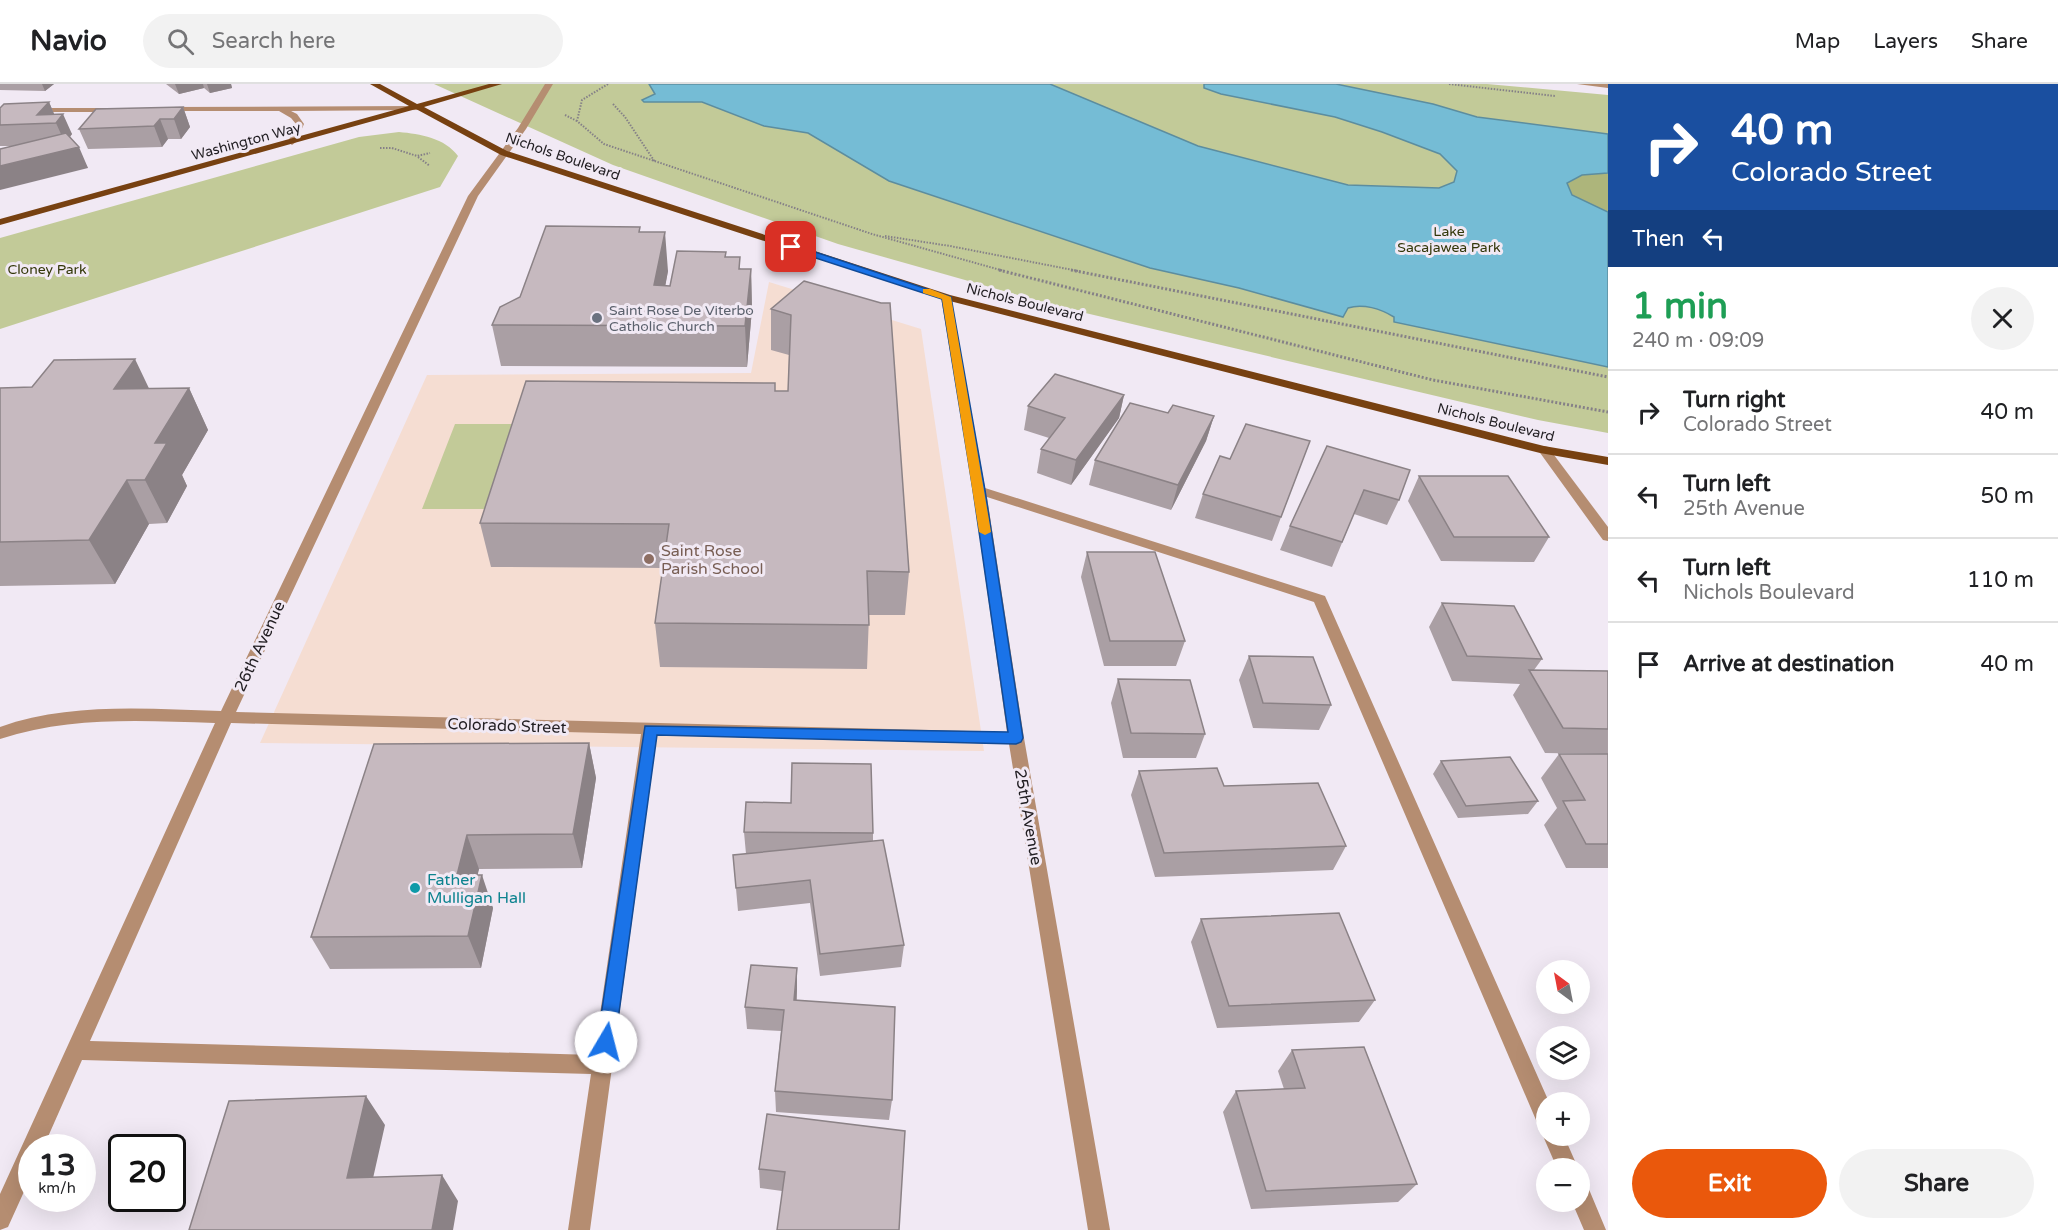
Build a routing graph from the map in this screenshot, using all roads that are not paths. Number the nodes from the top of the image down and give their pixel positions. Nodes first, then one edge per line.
1 (374, 84) edge
2 (498, 84) edge
3 (549, 84) edge
4 (1581, 84) edge
5 (1608, 86) edge
6 (417, 108) junction
7 (281, 109) junction
8 (0, 110) edge
9 (129, 110) edge
10 (152, 110) edge
11 (292, 142) junction
12 (504, 153) junction
13 (0, 222) edge
14 (946, 297) junction
15 (1544, 450) junction
16 (1608, 461) edge
17 (979, 490) junction
18 (1608, 537) edge
19 (226, 717) junction
20 (650, 730) junction
21 (0, 733) edge
22 (1016, 738) junction
23 (76, 1050) junction
24 (603, 1065) junction
25 (1536, 1097) edge
26 (38, 1134) edge
27 (18, 1179) edge
28 (1587, 1212) edge
29 (0, 1219) edge
30 (579, 1230) edge
31 (1099, 1230) edge
32 (1594, 1230) edge

1 - 6 main road, Nichols Boulevard
2 - 6 main road, Washington Way
3 - 12 street
4 - 5 street
6 - 7 street
6 - 11 main road, Washington Way
6 - 12 main road, Nichols Boulevard
7 - 10 street
7 - 11 street
8 - 9 street
11 - 13 main road, Washington Way
12 - 14 main road, Nichols Boulevard
12 - 19 street, 26th Avenue
14 - 15 main road, Nichols Boulevard
14 - 17 street, 25th Avenue
15 - 16 main road, Nichols Boulevard
15 - 18 street
17 - 22 street, 25th Avenue
17 - 25 street
19 - 20 street, Colorado Street
19 - 21 street, Colorado Street
19 - 23 street, 26th Avenue
20 - 22 street, Colorado Street
20 - 24 street
22 - 31 street, 25th Avenue
23 - 24 street
23 - 26 street, 26th Avenue
24 - 30 street
27 - 29 street, 26th Avenue
28 - 32 street

